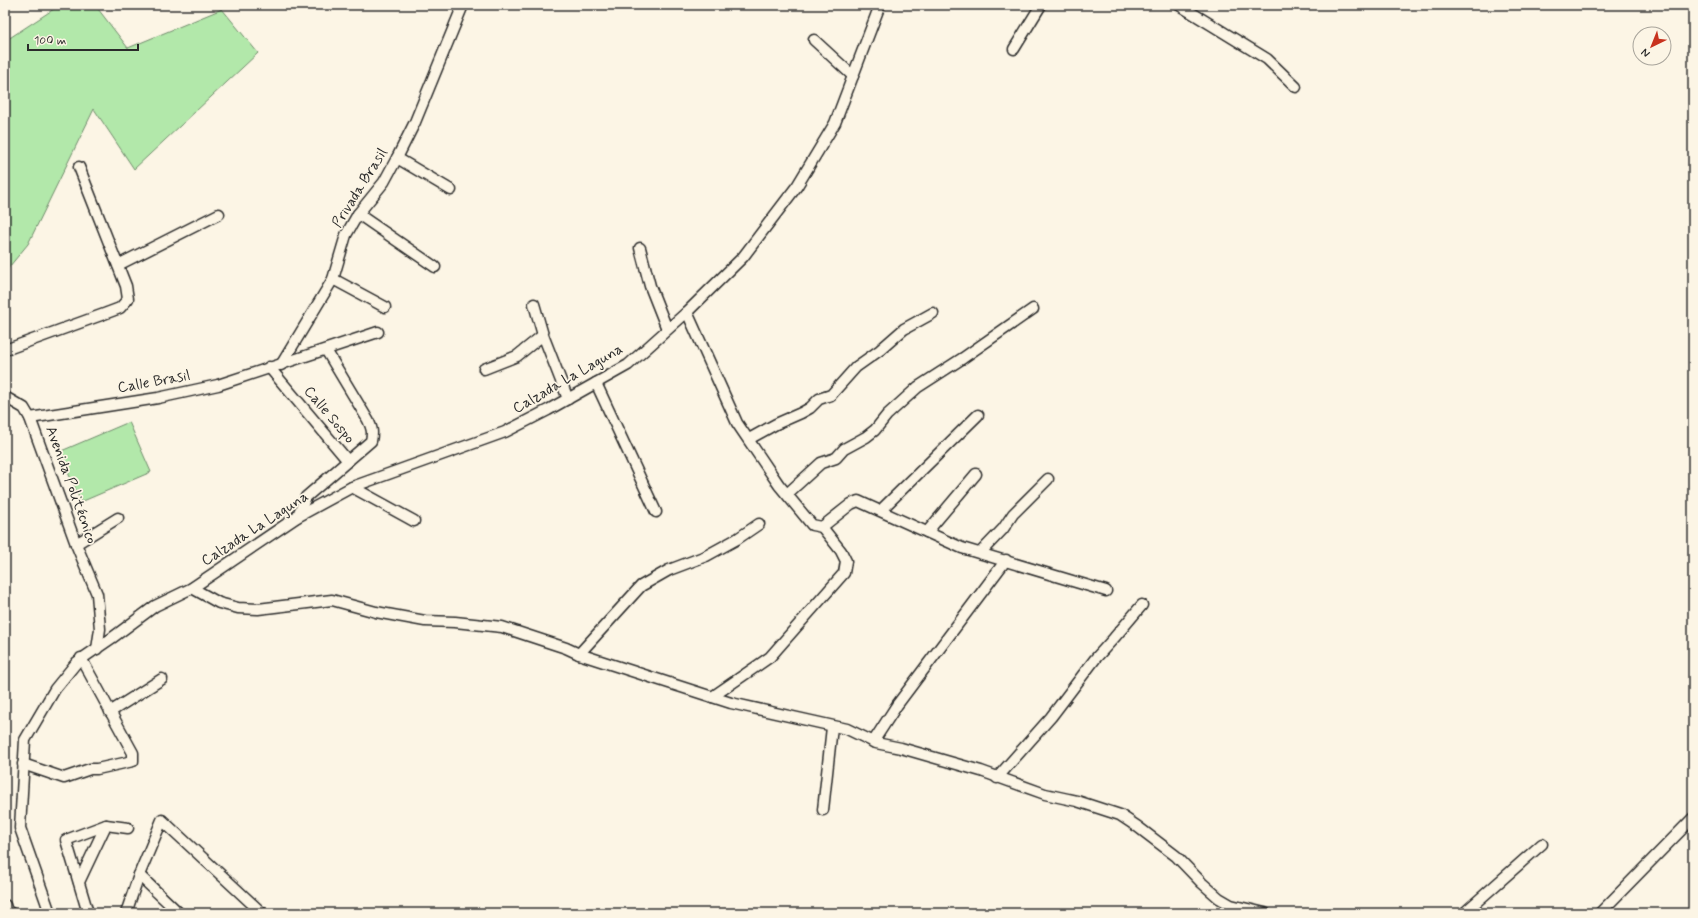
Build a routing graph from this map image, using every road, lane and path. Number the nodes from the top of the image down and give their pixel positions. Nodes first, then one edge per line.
1 (463, 5) edge
2 (880, 5) edge
3 (1041, 5) edge
4 (1179, 5) edge
5 (814, 40) dead end
6 (1014, 50) dead end
7 (853, 76) junction
8 (1296, 87) dead end
9 (397, 158) junction
10 (79, 167) dead end
11 (450, 190) dead end
12 (219, 214) dead end
13 (358, 214) junction
14 (640, 248) dead end
15 (118, 265) junction
16 (435, 266) dead end
17 (334, 279) junction
18 (534, 304) dead end
19 (386, 307) dead end
20 (1033, 309) dead end
21 (687, 312) junction
22 (933, 312) dead end
23 (667, 329) junction
24 (378, 332) dead end
25 (543, 335) junction
26 (5, 350) edge
27 (326, 350) junction
28 (281, 365) junction
29 (268, 367) junction
30 (484, 369) dead end
31 (596, 383) junction
32 (5, 397) edge
33 (568, 399) junction
34 (978, 415) dead end
35 (30, 418) junction
36 (749, 439) junction
37 (348, 461) junction
38 (976, 474) dead end
39 (1048, 479) dead end
40 (352, 487) junction
41 (787, 494) junction
42 (881, 510) junction
43 (656, 512) dead end
44 (297, 517) junction
45 (118, 518) dead end
46 (414, 521) dead end
47 (759, 524) dead end
48 (822, 527) junction
49 (927, 532) junction
50 (76, 544) junction
51 (980, 553) junction
52 (1006, 560) junction
53 (192, 588) junction
54 (1106, 591) dead end
55 (1142, 605) dead end
56 (97, 649) junction
57 (579, 654) junction
58 (82, 658) junction
59 (162, 679) dead end
60 (712, 697) junction
61 (110, 712) junction
62 (832, 727) junction
63 (873, 742) junction
64 (23, 764) junction
65 (997, 778) junction
66 (823, 810) dead end
67 (1693, 818) edge
68 (106, 825) junction
69 (128, 828) dead end
70 (1542, 844) dead end
71 (139, 875) junction
72 (79, 882) junction
73 (1232, 904) junction
74 (50, 913) edge
75 (88, 913) edge
76 (126, 913) edge
77 (179, 913) edge
78 (262, 913) edge
79 (1225, 913) edge
80 (1266, 913) edge
81 (1464, 913) edge
82 (1600, 913) edge

1 - 9 street, Privada Brasil
2 - 7 street, Calzada La Laguna
3 - 6 street
4 - 8 street
5 - 7 street
7 - 21 street, Calzada La Laguna
9 - 11 street
9 - 13 street, Privada Brasil
10 - 15 street
12 - 15 street
13 - 16 street
13 - 17 street, Privada Brasil
14 - 23 street
15 - 26 street
17 - 19 street
17 - 28 street, Privada Brasil
18 - 25 street
20 - 41 street
21 - 23 street, Calzada La Laguna
21 - 36 street
22 - 36 street
23 - 31 street, Calzada La Laguna
24 - 27 street, Calle Brasil
25 - 30 street
25 - 33 street
27 - 28 street, Calle Brasil
27 - 37 street
28 - 29 street, Calle Brasil
29 - 35 street, Calle Brasil
29 - 37 street, Calle Sospo
31 - 33 street, Calzada La Laguna
31 - 43 street
32 - 35 street, Avenida Politécnico
33 - 40 street, Calzada La Laguna
34 - 42 street
35 - 50 street, Avenida Politécnico
36 - 41 street
37 - 44 street, Calle Sospo
38 - 49 street
39 - 51 street
40 - 44 street, Calzada La Laguna
40 - 46 street
41 - 48 street
42 - 48 street
42 - 49 street
44 - 53 street, Calzada La Laguna
45 - 50 street
47 - 57 street
48 - 60 street
49 - 51 street
50 - 56 street, Avenida Politécnico
51 - 52 street
52 - 54 street
52 - 63 street
53 - 56 street, Calzada La Laguna
53 - 57 street
55 - 65 street
56 - 58 street, Calzada La Laguna
57 - 60 street
58 - 61 street
58 - 64 street, Calzada La Laguna
59 - 61 street
60 - 62 street
61 - 64 street
62 - 63 street
62 - 66 street
63 - 65 street
64 - 74 street, Calzada La Laguna
65 - 73 street
67 - 82 street
68 - 69 street
68 - 72 street
68 - 72 street
70 - 81 street
71 - 76 street
71 - 77 street
71 - 78 street
72 - 75 street
73 - 79 street
73 - 80 street

